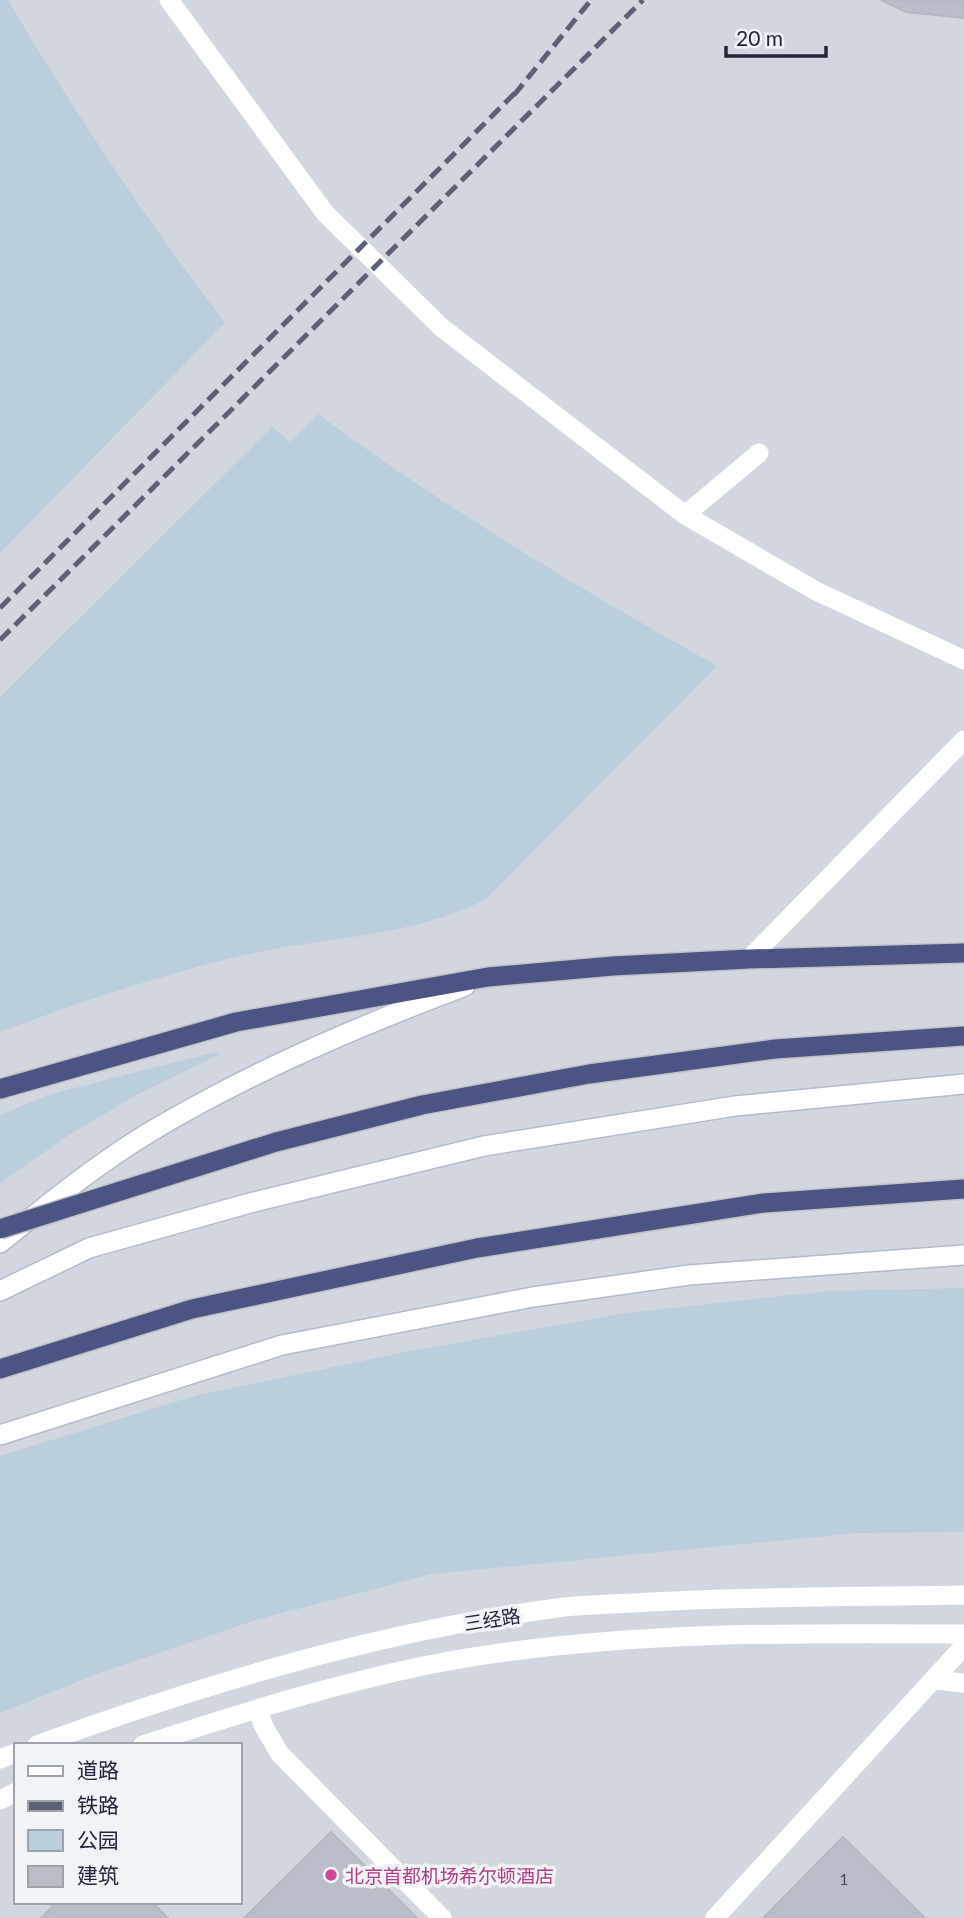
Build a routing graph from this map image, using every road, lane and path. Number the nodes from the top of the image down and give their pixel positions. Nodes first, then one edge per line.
1 (169, 0) edge
2 (759, 453) dead end
3 (685, 515) junction
4 (964, 660) edge
5 (964, 740) edge
6 (964, 954) edge
7 (749, 959) junction
8 (488, 977) junction
9 (964, 1036) edge
10 (964, 1084) edge
11 (0, 1089) edge
12 (964, 1189) edge
13 (0, 1229) edge
14 (0, 1243) edge
15 (964, 1255) edge
16 (0, 1291) edge
17 (0, 1369) edge
18 (0, 1435) edge
19 (964, 1595) edge
20 (964, 1634) edge
21 (964, 1646) edge
22 (935, 1680) junction
23 (964, 1683) edge
24 (258, 1710) junction
25 (43, 1743) edge
26 (150, 1743) edge
27 (442, 1918) edge
28 (715, 1918) edge

1 - 3 street
2 - 3 street
3 - 4 street
5 - 7 street
6 - 7 highway
7 - 8 highway
8 - 11 highway
8 - 14 street
9 - 13 highway, bridge
10 - 16 street
12 - 17 highway
15 - 18 street
19 - 25 street, 三经路
20 - 24 street, 三经路
21 - 22 street
22 - 23 street
22 - 28 street
24 - 26 street, 三经路
24 - 27 street

